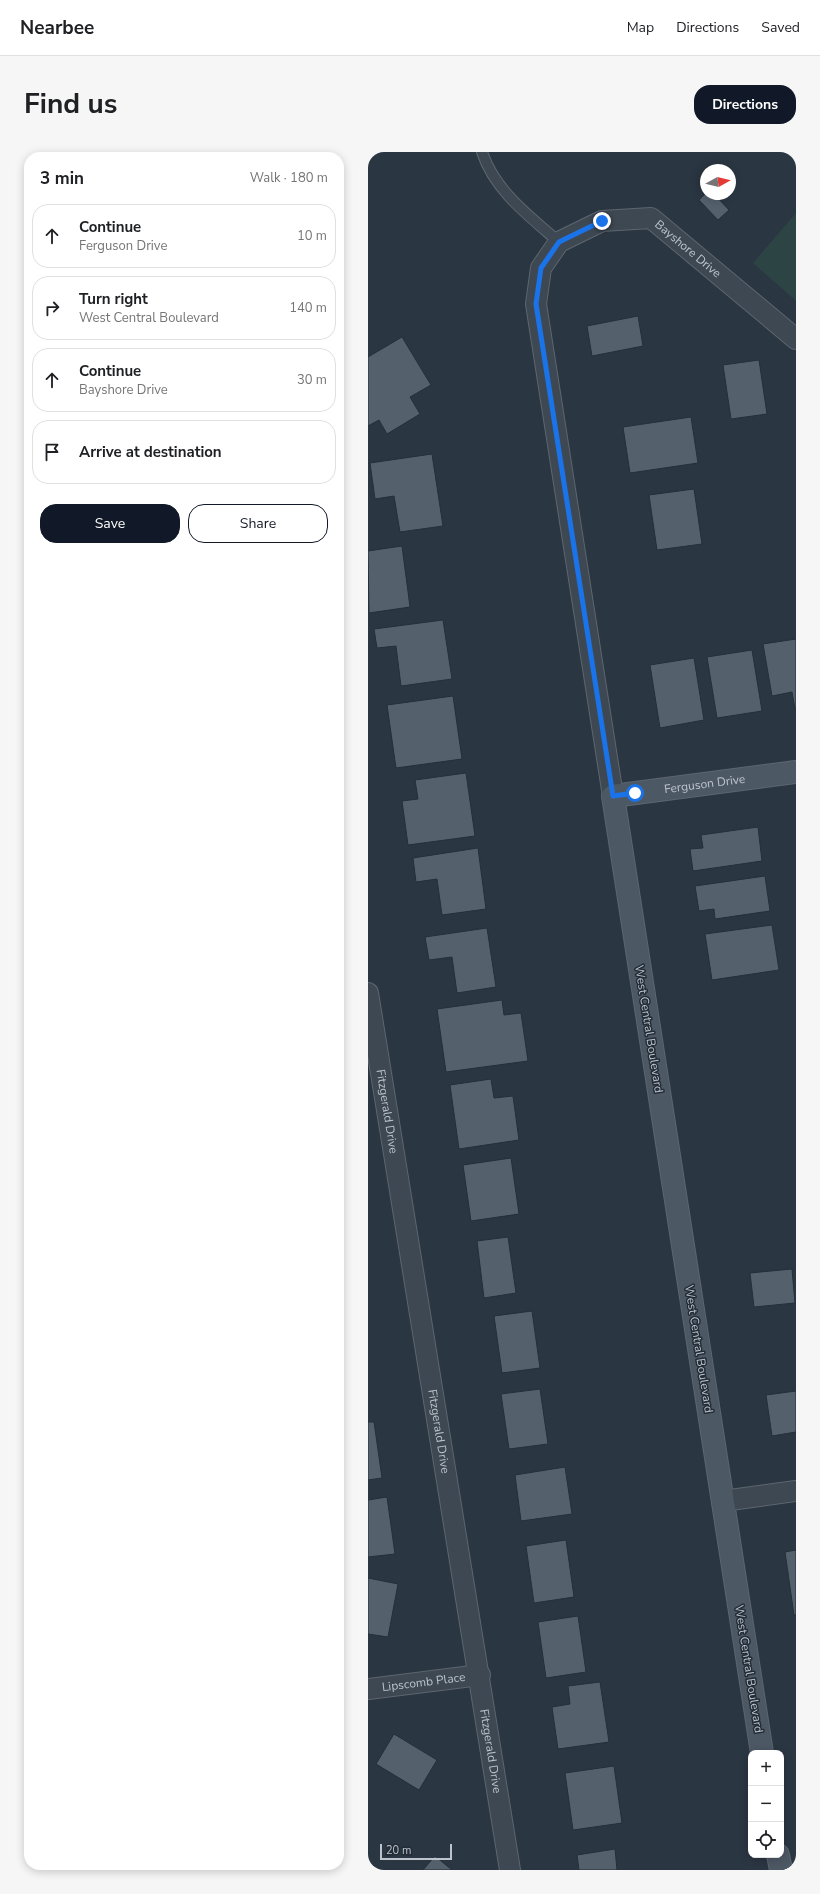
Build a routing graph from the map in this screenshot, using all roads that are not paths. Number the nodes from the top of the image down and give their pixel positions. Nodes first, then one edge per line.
1 (482, 152) edge
2 (559, 242) junction
3 (536, 304) joint
4 (796, 339) edge
5 (796, 772) edge
6 (613, 796) junction
7 (368, 993) edge
8 (796, 1491) edge
9 (723, 1501) junction
10 (480, 1674) junction
11 (368, 1688) edge
12 (762, 1750) edge
13 (779, 1858) edge
14 (510, 1870) edge
15 (781, 1870) edge

1 - 2 lane
2 - 3 street, Bayshore Drive
2 - 4 street, Bayshore Drive
3 - 6 street, West Central Boulevard
5 - 6 street, Ferguson Drive
6 - 9 street, West Central Boulevard
7 - 10 street, Fitzgerald Drive
8 - 9 street
9 - 12 street, West Central Boulevard
10 - 11 street, Lipscomb Place
10 - 14 street, Fitzgerald Drive
13 - 15 street

